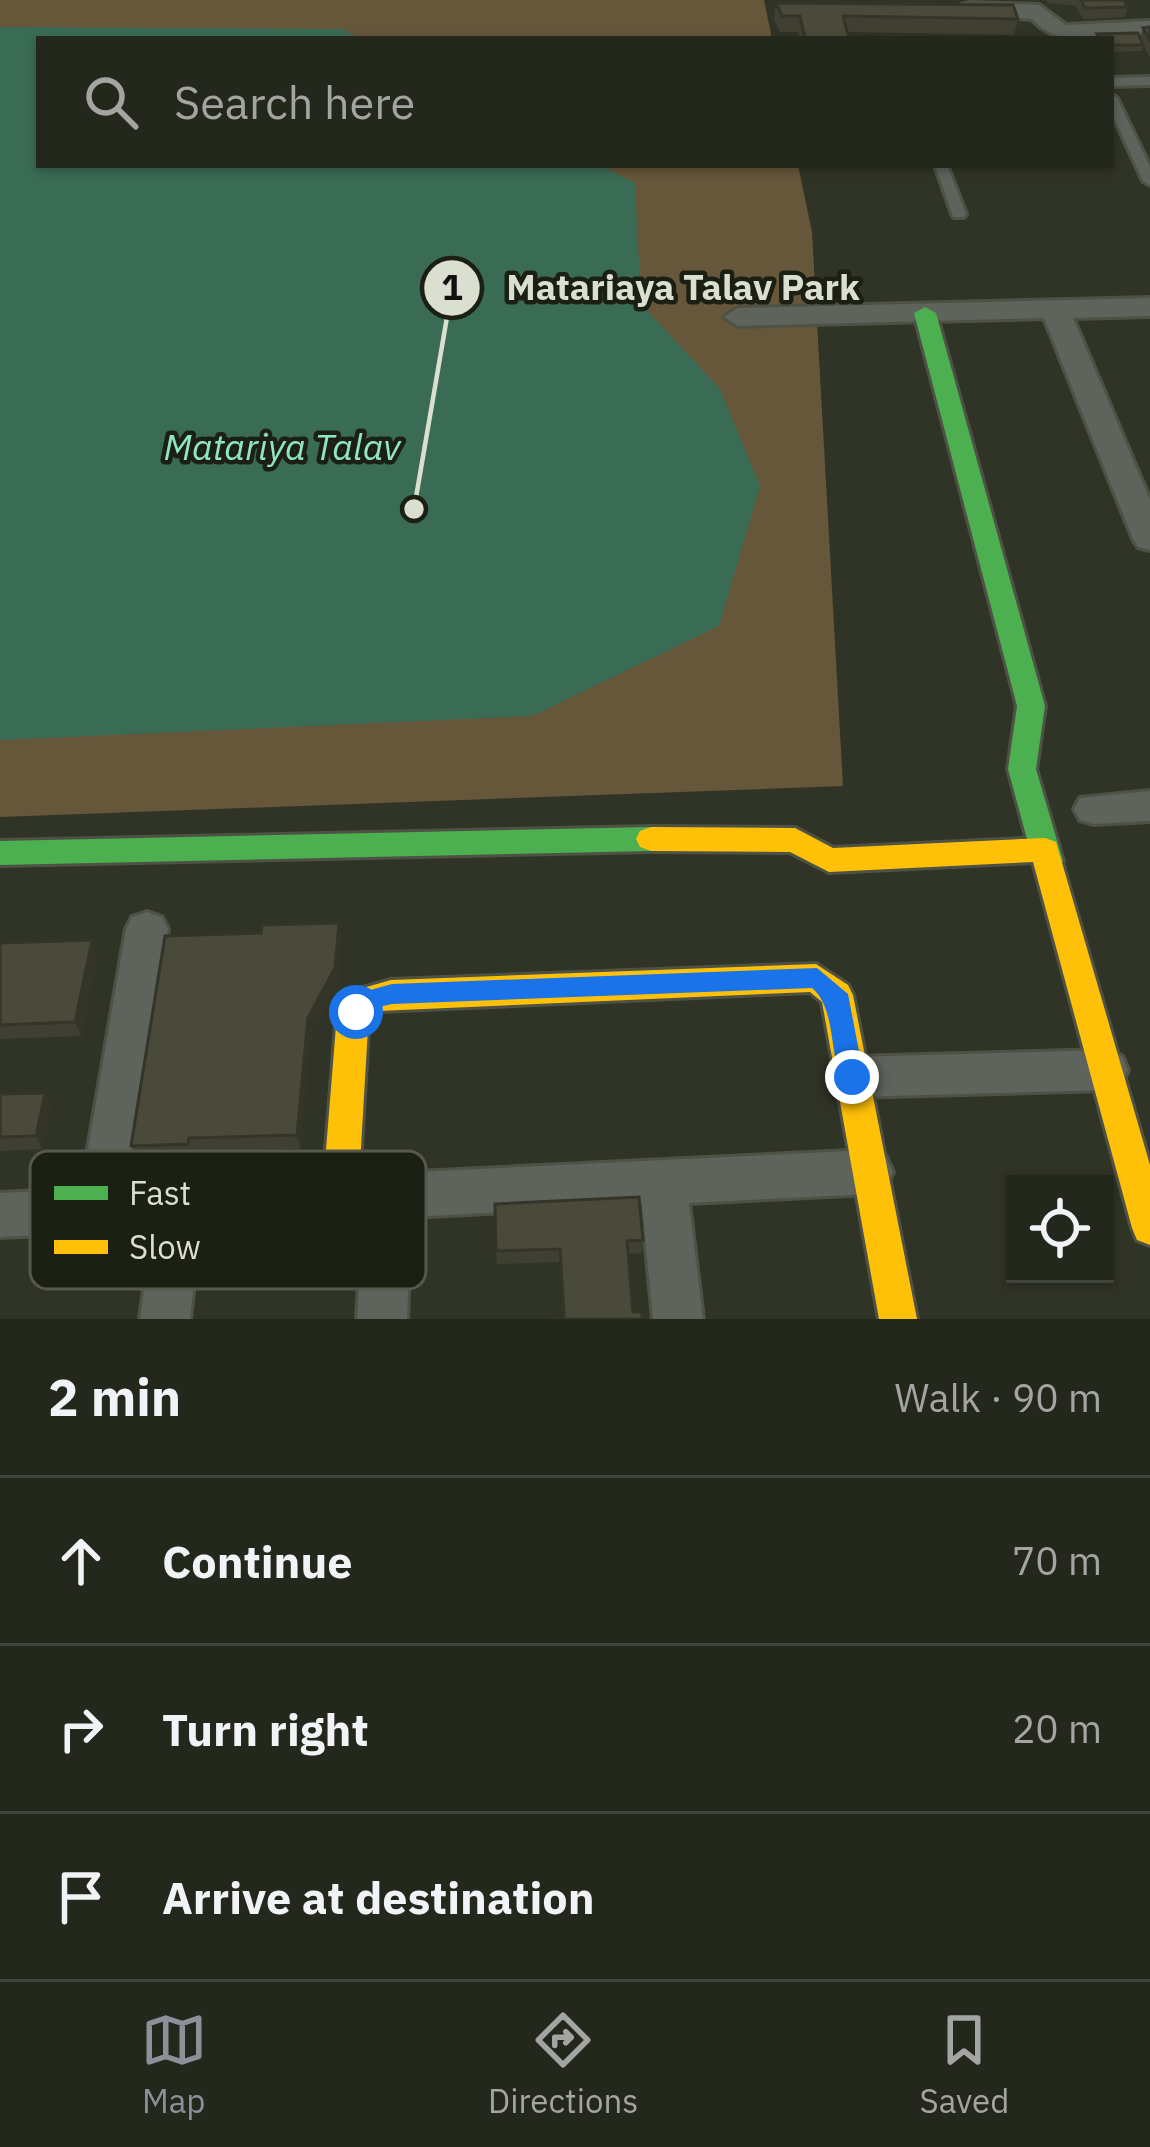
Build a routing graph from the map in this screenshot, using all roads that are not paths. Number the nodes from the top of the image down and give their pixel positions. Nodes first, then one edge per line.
1 (940, 10) edge
2 (1150, 28) edge
3 (1081, 35) edge
4 (1150, 81) edge
5 (1114, 82) edge
6 (1115, 117) edge
7 (942, 168) edge
8 (1150, 181) edge
9 (958, 214) dead end
10 (1150, 308) edge
11 (1055, 310) junction
12 (925, 313) junction
13 (738, 317) dead end
14 (1150, 538) edge
15 (1150, 806) edge
16 (1094, 809) dead end
17 (1045, 850) junction
18 (0, 853) edge
19 (147, 928) dead end
20 (1106, 1070) junction
21 (852, 1077) junction
22 (111, 1151) edge
23 (343, 1151) edge
24 (870, 1172) junction
25 (663, 1182) junction
26 (426, 1194) edge
27 (30, 1214) edge
28 (0, 1215) edge
29 (1150, 1228) edge
30 (169, 1289) edge
31 (383, 1289) edge
32 (165, 1319) edge
33 (382, 1319) edge
34 (678, 1319) edge
35 (898, 1319) edge

1 - 3 street
2 - 3 street
4 - 5 lane
6 - 8 lane
7 - 9 lane
10 - 11 street
11 - 12 street
11 - 14 street
12 - 13 street
12 - 17 street
15 - 16 street
17 - 18 street
17 - 20 street
19 - 22 street
20 - 21 street
20 - 29 street
21 - 23 street
21 - 24 street
24 - 25 street
24 - 35 street
25 - 26 street
25 - 34 street
27 - 28 street
30 - 32 street
31 - 33 street

